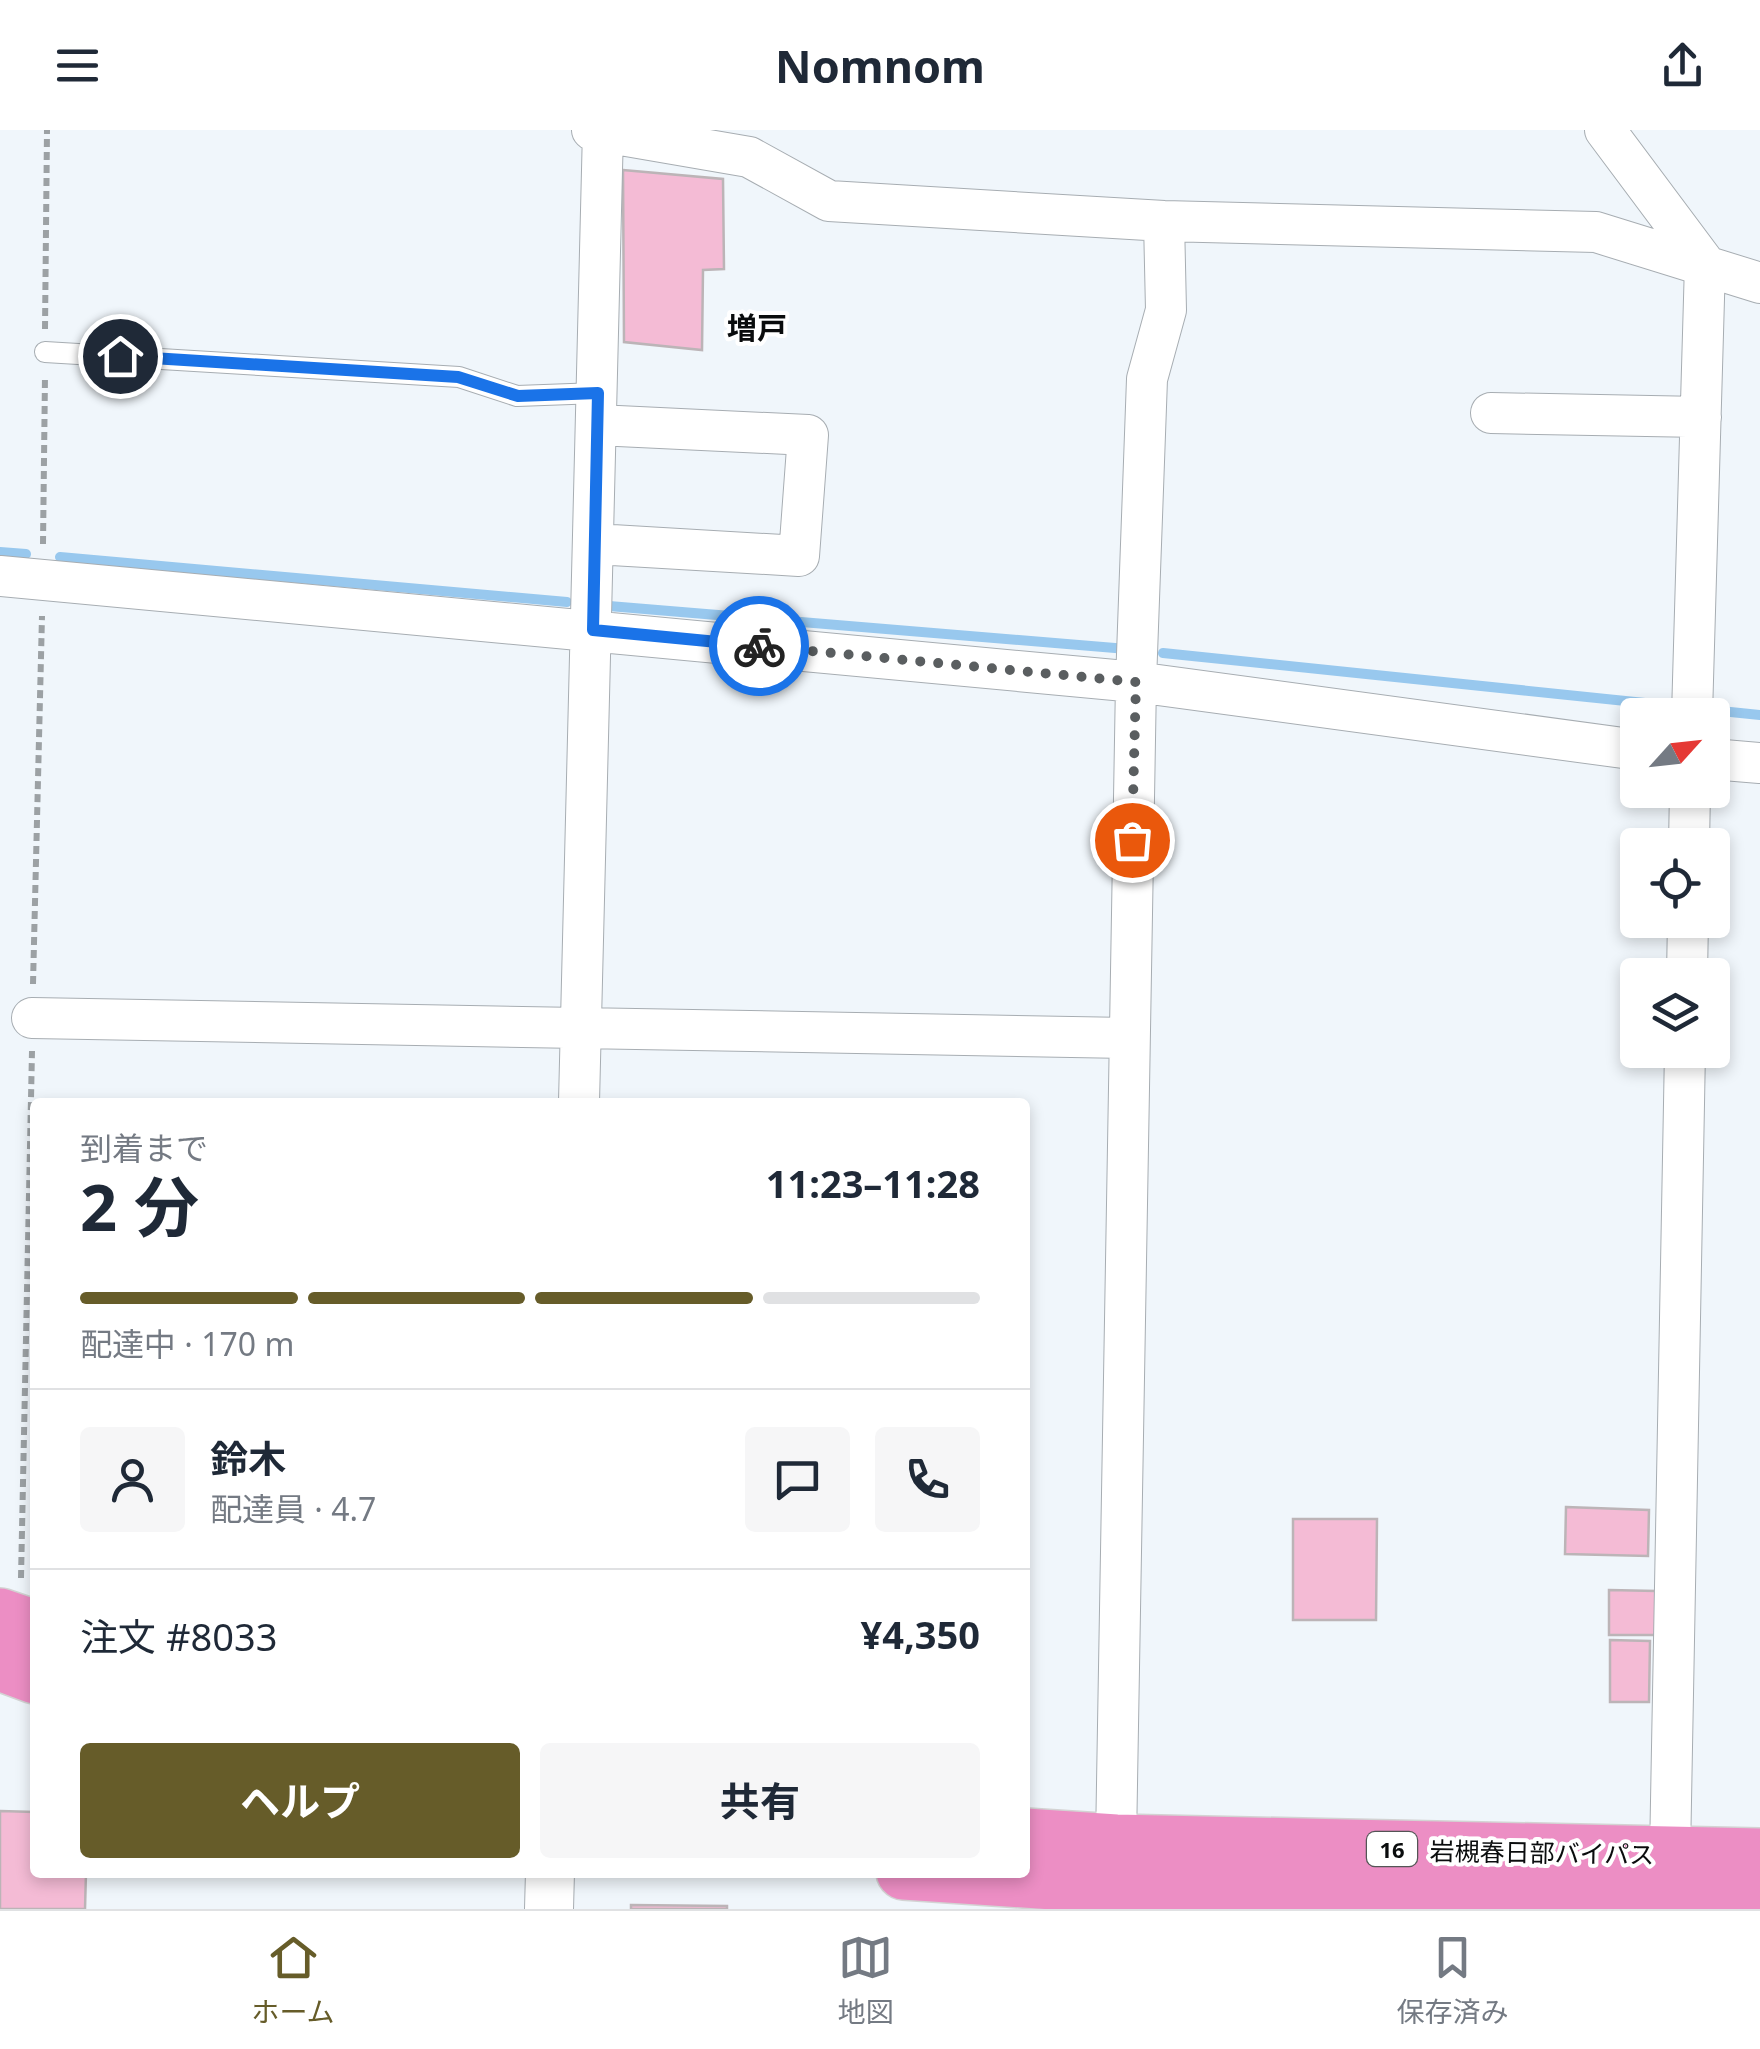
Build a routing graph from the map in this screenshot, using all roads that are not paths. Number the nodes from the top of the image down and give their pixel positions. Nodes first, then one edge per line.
1 (1605, 130) edge
2 (599, 131) edge
3 (1164, 221) junction
4 (1704, 264) junction
5 (1760, 283) edge
6 (45, 352) dead end
7 (597, 409) junction
8 (1491, 413) dead end
9 (1700, 417) junction
10 (595, 544) junction
11 (0, 576) edge
12 (593, 630) junction
13 (1136, 682) junction
14 (1692, 698) edge
15 (1620, 748) edge
16 (1730, 760) edge
17 (1760, 763) edge
18 (32, 1018) road end
19 (580, 1028) junction
20 (1128, 1038) junction
21 (1686, 1068) edge
22 (579, 1098) edge
23 (14, 1632) edge
24 (30, 1666) edge
25 (1030, 1838) edge
26 (1670, 1855) junction
27 (1760, 1856) edge
28 (1030, 1876) edge
29 (550, 1878) edge
30 (1114, 1879) edge
31 (1760, 1903) edge
32 (549, 1909) edge

1 - 4 street
2 - 3 street
2 - 7 street
3 - 4 street
3 - 13 street
4 - 5 street
4 - 9 street
6 - 7 lane
7 - 10 street
7 - 10 street
8 - 9 street
9 - 14 street
10 - 12 street
11 - 12 street
12 - 13 street
12 - 19 street
13 - 15 street
13 - 20 street
16 - 17 street
18 - 19 street
19 - 20 street
19 - 22 street
20 - 30 street
21 - 26 street
23 - 24 highway
25 - 30 highway, 岩槻春日部バイパス / 16
26 - 27 highway, 岩槻春日部バイパス / 16
26 - 30 highway, 岩槻春日部バイパス / 16
28 - 30 highway, 岩槻春日部バイパス / 16
29 - 32 street
30 - 31 highway, 岩槻春日部バイパス / 16

